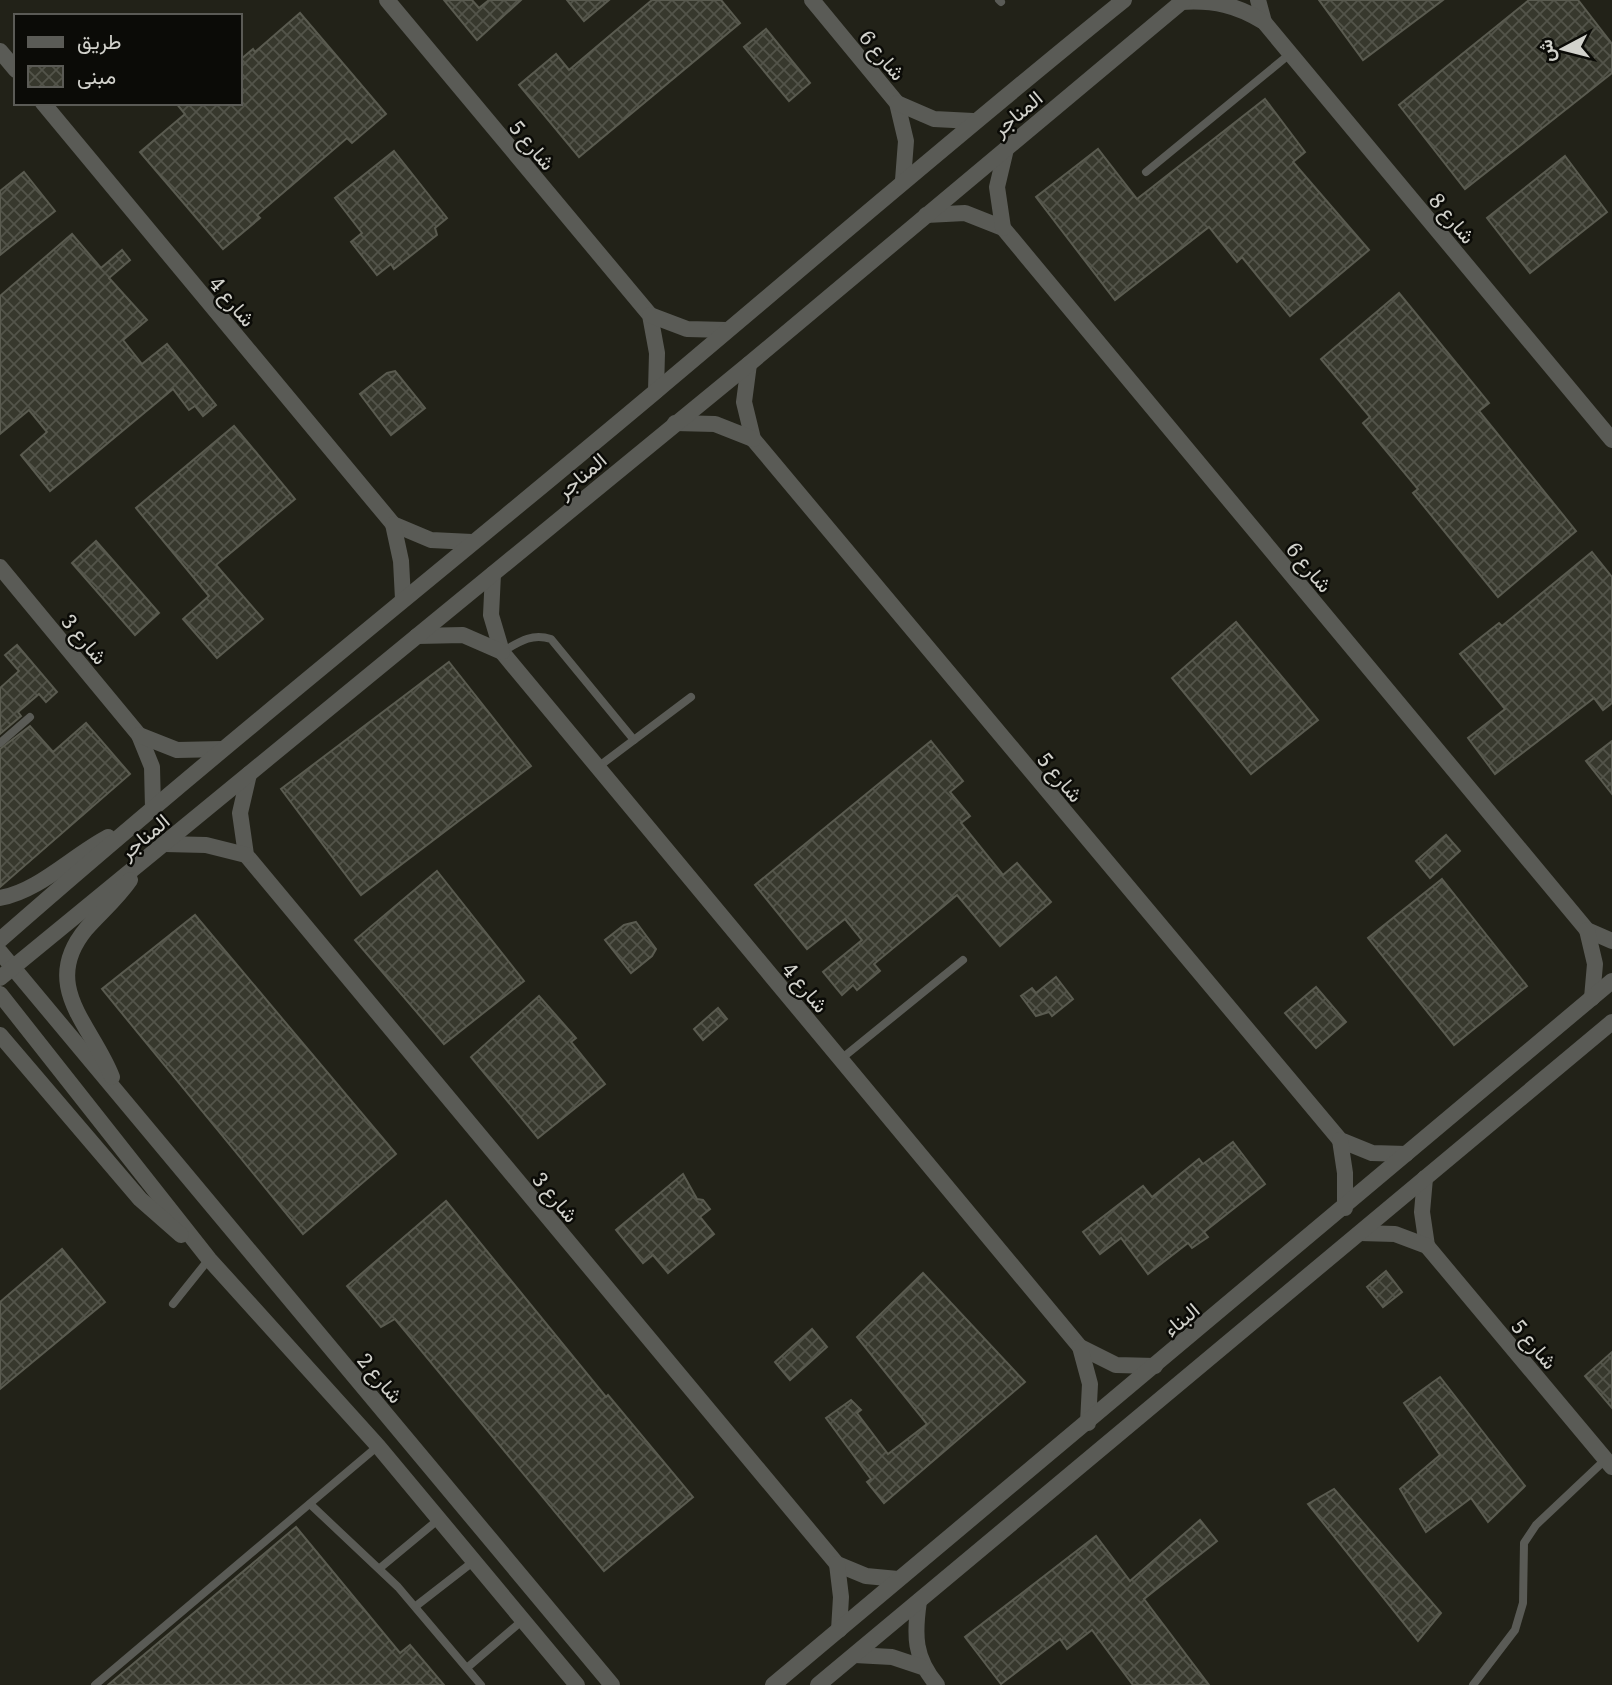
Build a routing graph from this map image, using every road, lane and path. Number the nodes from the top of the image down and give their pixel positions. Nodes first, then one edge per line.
1 (387, 0) edge
2 (812, 0) edge
3 (1124, 0) edge
4 (1258, 0) edge
5 (1183, 1) edge
6 (1264, 22) junction
7 (0, 51) edge
8 (1291, 53) junction
9 (14, 68) edge
10 (897, 103) junction
11 (45, 105) edge
12 (973, 121) junction
13 (1006, 147) junction
14 (1146, 172) dead end
15 (903, 180) junction
16 (923, 216) junction
17 (1003, 228) junction
18 (650, 315) junction
19 (727, 330) junction
20 (749, 364) junction
21 (656, 391) junction
22 (675, 423) junction
23 (753, 439) junction
24 (1612, 440) edge
25 (393, 524) junction
26 (472, 542) junction
27 (0, 567) edge
28 (493, 574) junction
29 (403, 599) junction
30 (416, 636) junction
31 (502, 652) junction
32 (691, 697) dead end
33 (30, 717) dead end
34 (139, 735) junction
35 (635, 740) junction
36 (0, 743) edge
37 (223, 749) junction
38 (598, 767) junction
39 (250, 772) junction
40 (153, 808) junction
41 (132, 825) junction
42 (164, 844) junction
43 (246, 855) junction
44 (140, 865) junction
45 (0, 898) edge
46 (1587, 930) junction
47 (0, 940) edge
48 (1612, 941) edge
49 (0, 952) edge
50 (963, 960) dead end
51 (6, 973) edge
52 (1612, 981) edge
53 (0, 994) edge
54 (1592, 998) junction
55 (1612, 1022) edge
56 (0, 1035) edge
57 (841, 1059) junction
58 (120, 1096) junction
59 (1339, 1140) junction
60 (1406, 1154) junction
61 (1425, 1178) junction
62 (1345, 1208) junction
63 (1360, 1233) junction
64 (1427, 1246) junction
65 (209, 1259) junction
66 (173, 1304) dead end
67 (1080, 1347) junction
68 (1155, 1366) junction
69 (1088, 1423) junction
70 (378, 1446) junction
71 (1609, 1463) edge
72 (310, 1504) junction
73 (439, 1519) junction
74 (474, 1561) junction
75 (837, 1564) junction
76 (380, 1568) junction
77 (898, 1579) junction
78 (919, 1601) junction
79 (416, 1606) junction
80 (523, 1620) junction
81 (839, 1630) junction
82 (855, 1655) junction
83 (468, 1667) junction
84 (922, 1667) junction
85 (570, 1683) edge
86 (95, 1685) edge
87 (481, 1685) edge
88 (612, 1685) edge
89 (773, 1685) edge
90 (818, 1685) edge
91 (937, 1685) edge
92 (1473, 1685) edge

1 - 18 street, شارع 5
2 - 10 street, شارع 6
3 - 12 street, المناجر
4 - 6 street, شارع 8
5 - 6 street, شارع 8
5 - 13 street, المناجر
6 - 8 street, شارع 8
7 - 9 street
8 - 14 lane
8 - 24 street, شارع 8
10 - 12 street, شارع 6
10 - 15 street, شارع 6
11 - 25 street, شارع 4
12 - 15 street, المناجر
13 - 16 street, المناجر
13 - 17 street
15 - 19 street, المناجر
16 - 17 street, شارع 6
16 - 20 street, المناجر
17 - 46 street, شارع 6
18 - 19 street, شارع 5
18 - 21 street, شارع 5
19 - 21 street, المناجر
20 - 22 street, المناجر
20 - 23 street, شارع 5
21 - 26 street, المناجر
22 - 23 street, شارع 5
22 - 28 street, المناجر
23 - 59 street, شارع 5
25 - 26 street, شارع 4
25 - 29 street, شارع 4
26 - 29 street, المناجر
27 - 34 street, شارع 3
28 - 30 street, المناجر
28 - 31 street, شارع 4
29 - 37 street, المناجر
30 - 31 street, شارع 4
30 - 39 street, المناجر
31 - 35 lane
31 - 38 street, شارع 4
32 - 35 lane
33 - 36 lane
34 - 37 street, شارع 3
34 - 40 street, شارع 3
35 - 38 lane
37 - 40 street, المناجر
38 - 57 street, شارع 4
39 - 42 street, المناجر
39 - 43 street
40 - 41 street, المناجر
41 - 45 street, المناجر
41 - 47 street, المناجر
42 - 43 street
42 - 44 street, المناجر
43 - 75 street, شارع 3
44 - 51 street, المناجر
44 - 58 street, شارع 2
46 - 48 street, شارع 6
46 - 54 street, شارع 6
49 - 51 street, شارع 2
50 - 57 lane
51 - 58 street, شارع 2
52 - 54 street, البناء
53 - 65 street
54 - 60 street, البناء
55 - 61 street
56 - 65 street
57 - 67 street, شارع 4
58 - 88 street, شارع 2
59 - 60 street, شارع 5
59 - 62 street
60 - 62 street, البناء
61 - 63 street
61 - 64 street
62 - 68 street, البناء
63 - 64 street, شارع 5
63 - 78 street
64 - 71 street, شارع 5
65 - 66 lane
65 - 70 street
67 - 68 street, شارع 4
67 - 69 street, شارع 4
68 - 69 street, البناء
69 - 77 street, البناء
70 - 72 lane
70 - 73 street
71 - 92 lane
72 - 76 lane
72 - 86 lane
73 - 74 street
73 - 76 lane
74 - 79 lane
74 - 80 street
75 - 77 street, شارع 3
75 - 81 street
76 - 79 lane
77 - 81 street, البناء
78 - 82 street
78 - 84 street
79 - 83 lane
80 - 83 lane
80 - 85 street
81 - 89 street, البناء
82 - 84 street
82 - 90 street
83 - 87 lane
84 - 91 street

